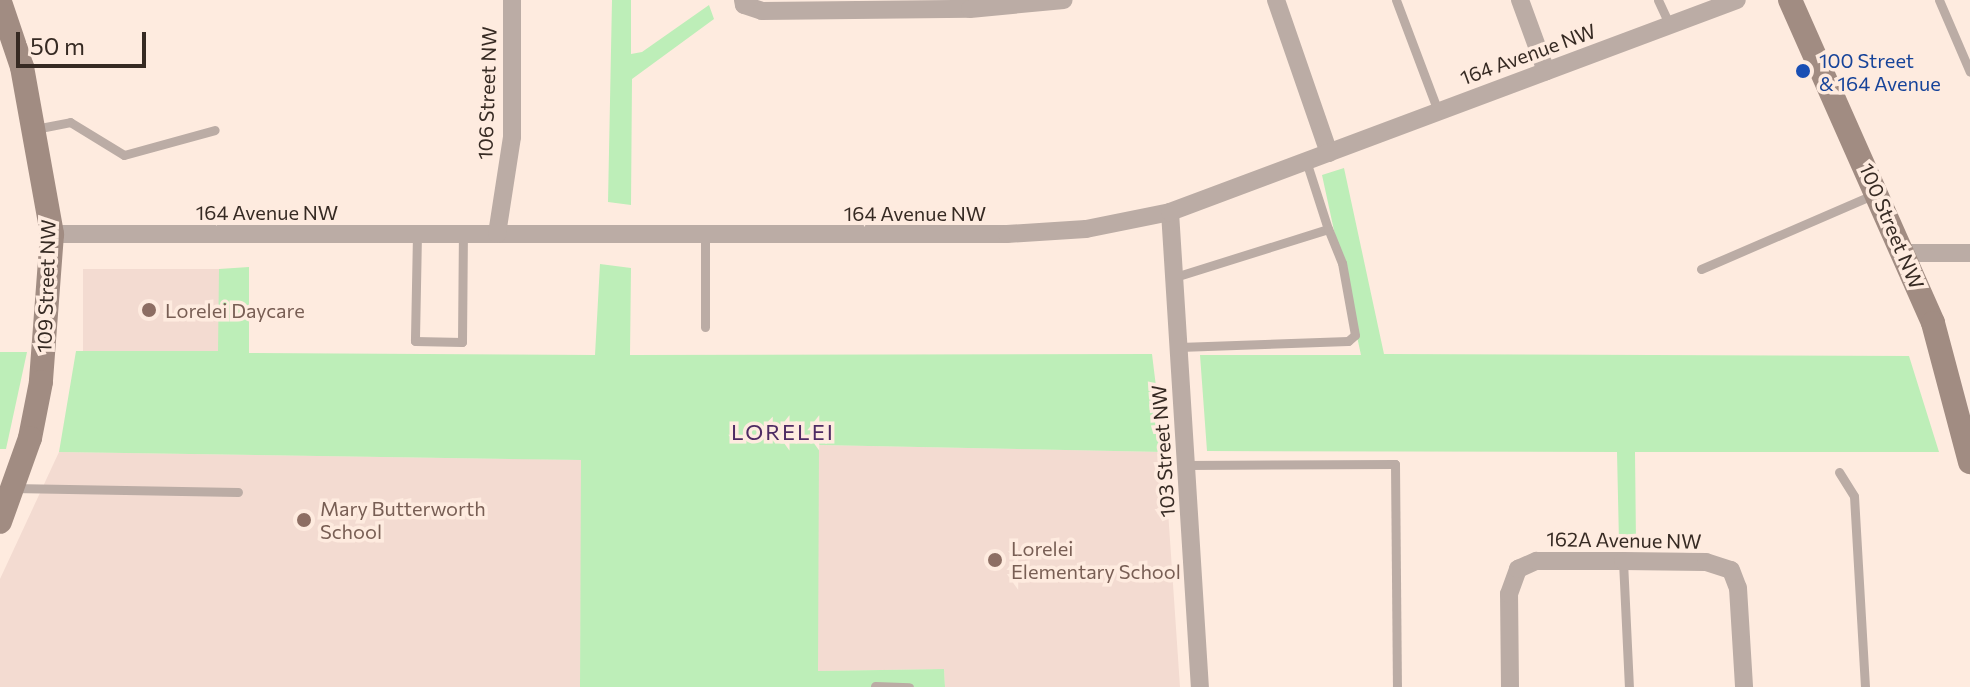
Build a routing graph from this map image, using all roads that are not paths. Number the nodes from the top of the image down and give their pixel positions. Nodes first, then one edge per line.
1 (512, 0) edge
2 (1064, 0) edge
3 (1276, 0) edge
4 (1396, 0) edge
5 (1520, 0) edge
6 (1658, 0) edge
7 (1737, 0) edge
8 (1790, 0) edge
9 (1939, 0) edge
10 (0, 2) edge
11 (744, 3) edge
12 (970, 5) edge
13 (1670, 26) junction
14 (1546, 71) junction
15 (1970, 72) edge
16 (1438, 111) junction
17 (35, 129) junction
18 (215, 130) dead end
19 (1329, 153) junction
20 (1306, 161) junction
21 (1878, 193) junction
22 (1170, 212) junction
23 (1328, 229) junction
24 (52, 234) junction
25 (417, 234) junction
26 (463, 234) junction
27 (497, 234) junction
28 (705, 235) junction
29 (1905, 253) junction
30 (1970, 253) edge
31 (1701, 269) dead end
32 (1174, 277) junction
33 (705, 327) dead end
34 (1179, 347) junction
35 (1970, 462) edge
36 (1186, 465) junction
37 (1839, 472) dead end
38 (12, 488) junction
39 (238, 492) dead end
40 (0, 522) edge
41 (1623, 561) junction
42 (875, 686) edge
43 (909, 687) edge
44 (1200, 687) edge
45 (1397, 687) edge
46 (1510, 687) edge
47 (1629, 687) edge
48 (1744, 687) edge
49 (1865, 687) edge

1 - 27 street, 106 Street NW
2 - 12 street
3 - 19 street
4 - 16 lane
5 - 14 street
6 - 13 lane
7 - 13 street, 164 Avenue NW
8 - 21 street, 100 Street NW
9 - 15 lane
10 - 17 street, 109 Street NW
11 - 12 street
13 - 14 street, 164 Avenue NW
14 - 16 street, 164 Avenue NW
16 - 19 street, 164 Avenue NW
17 - 18 lane
17 - 24 street, 109 Street NW
19 - 20 street, 164 Avenue NW
20 - 22 street, 164 Avenue NW
20 - 23 lane
21 - 29 street, 100 Street NW
21 - 31 lane
22 - 28 street, 164 Avenue NW
22 - 32 street, 103 Street NW
23 - 32 lane
23 - 34 lane
24 - 25 street, 164 Avenue NW
24 - 38 street, 109 Street NW
25 - 26 street, 164 Avenue NW
25 - 26 lane
26 - 27 street, 164 Avenue NW
27 - 28 street, 164 Avenue NW
28 - 33 lane
29 - 30 street
29 - 35 street, 100 Street NW
32 - 34 street, 103 Street NW
34 - 36 street, 103 Street NW
36 - 44 street, 103 Street NW
36 - 45 lane
37 - 49 lane
38 - 39 lane
38 - 40 street, 109 Street NW
41 - 46 street, 162A Avenue NW
41 - 47 lane
41 - 48 street, 162A Avenue NW
42 - 43 lane

